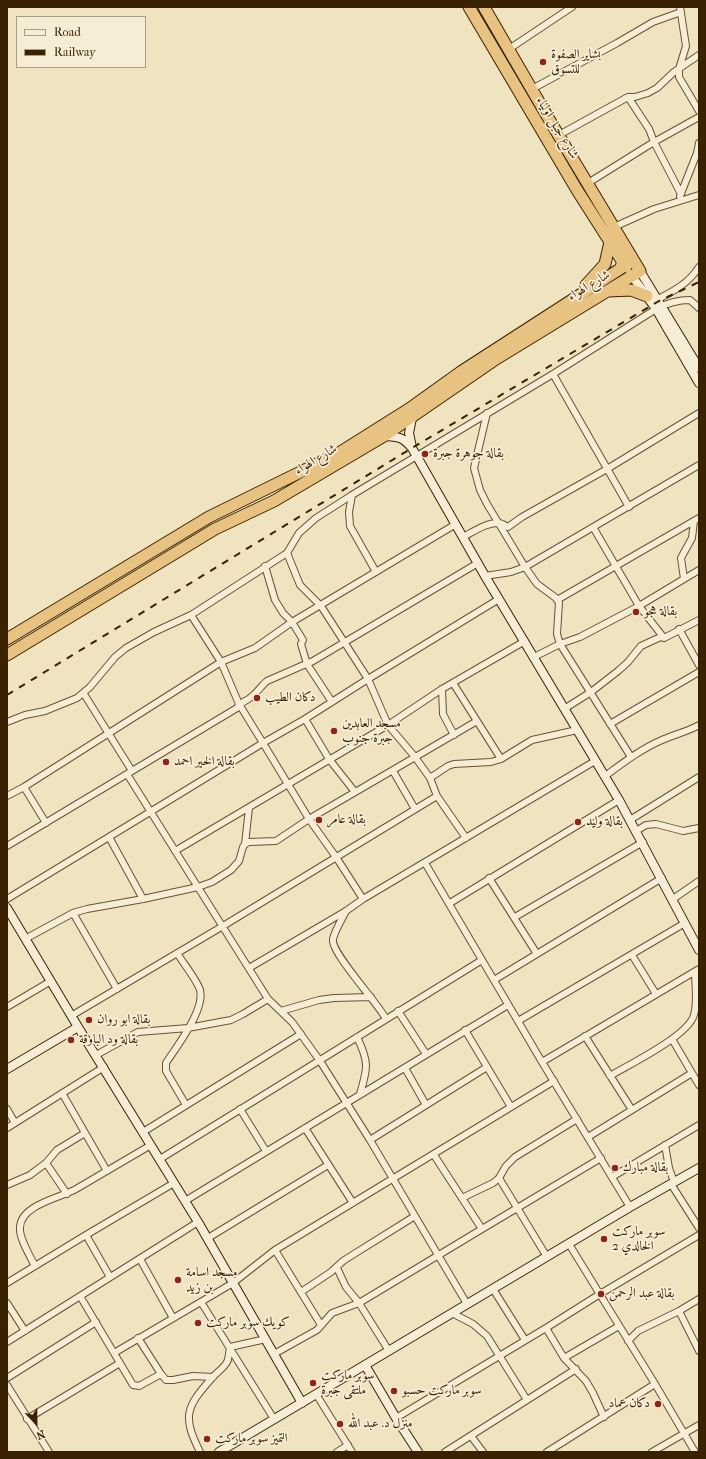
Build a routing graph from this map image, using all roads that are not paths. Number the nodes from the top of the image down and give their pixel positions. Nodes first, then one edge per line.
1 (469, 7) edge
2 (484, 7) edge
3 (572, 7) edge
4 (680, 9) edge
5 (509, 49) junction
6 (699, 55) edge
7 (679, 69) junction
8 (532, 89) junction
9 (628, 97) junction
10 (699, 111) edge
11 (699, 117) edge
12 (559, 135) junction
13 (654, 142) junction
14 (699, 143) edge
15 (588, 183) junction
16 (680, 194) junction
17 (699, 195) edge
18 (678, 202) junction
19 (614, 227) junction
20 (610, 242) junction
21 (629, 259) junction
22 (699, 268) edge
23 (636, 273) junction
24 (608, 291) junction
25 (572, 298) junction
26 (656, 302) junction
27 (699, 308) edge
28 (699, 368) edge
29 (553, 374) junction
30 (699, 382) edge
31 (487, 413) junction
32 (699, 413) edge
33 (412, 418) junction
34 (384, 436) junction
35 (412, 448) junction
36 (416, 456) junction
37 (699, 465) edge
38 (607, 469) junction
39 (352, 495) junction
40 (629, 507) junction
41 (696, 520) edge
42 (499, 523) junction
43 (456, 524) junction
44 (592, 527) junction
45 (463, 537) junction
46 (287, 553) junction
47 (478, 563) junction
48 (265, 566) junction
49 (616, 566) junction
50 (525, 567) junction
51 (699, 570) edge
52 (376, 572) junction
53 (486, 576) junction
54 (684, 579) junction
55 (500, 599) junction
56 (557, 600) junction
57 (321, 606) junction
58 (639, 606) junction
59 (191, 615) junction
60 (699, 620) edge
61 (292, 622) junction
62 (679, 629) junction
63 (664, 638) junction
64 (7, 639) edge
65 (525, 641) junction
66 (345, 642) junction
67 (560, 644) junction
68 (7, 655) edge
69 (534, 657) junction
70 (221, 662) junction
71 (307, 664) junction
72 (699, 665) edge
73 (699, 672) edge
74 (368, 679) junction
75 (453, 683) junction
76 (442, 689) junction
77 (591, 692) junction
78 (84, 694) junction
79 (332, 702) junction
80 (239, 704) junction
81 (564, 708) junction
82 (305, 719) junction
83 (478, 721) junction
84 (7, 722) edge
85 (610, 724) junction
86 (388, 725) junction
87 (699, 725) edge
88 (577, 730) junction
89 (109, 732) junction
90 (454, 735) junction
91 (262, 743) junction
92 (631, 757) junction
93 (415, 758) junction
94 (329, 759) junction
95 (501, 759) junction
96 (595, 761) junction
97 (393, 771) junction
98 (129, 772) junction
99 (605, 776) junction
100 (430, 778) junction
101 (699, 778) edge
102 (288, 784) junction
103 (24, 787) junction
104 (355, 792) junction
105 (7, 796) edge
106 (437, 796) junction
107 (619, 800) junction
108 (249, 808) junction
109 (415, 809) junction
110 (150, 812) junction
111 (309, 819) junction
112 (630, 820) junction
113 (46, 823) junction
114 (699, 828) edge
115 (636, 831) junction
116 (109, 837) junction
117 (466, 838) junction
118 (643, 842) junction
119 (245, 844) junction
120 (7, 846) edge
121 (175, 851) junction
122 (336, 857) junction
123 (425, 863) junction
124 (490, 878) junction
125 (662, 878) junction
126 (699, 881) edge
127 (198, 887) junction
128 (7, 899) edge
129 (143, 899) junction
130 (363, 899) junction
131 (673, 899) junction
132 (450, 903) junction
133 (8, 910) edge
134 (346, 911) junction
135 (73, 913) junction
136 (515, 917) junction
137 (685, 923) junction
138 (223, 926) junction
139 (25, 938) junction
140 (699, 950) edge
141 (177, 953) junction
142 (537, 954) junction
143 (632, 955) junction
144 (482, 960) junction
145 (249, 968) junction
146 (697, 970) edge
147 (494, 980) junction
148 (51, 981) junction
149 (117, 988) junction
150 (656, 994) junction
151 (371, 997) junction
152 (268, 999) junction
153 (508, 1005) junction
154 (7, 1007) edge
155 (281, 1011) junction
156 (398, 1011) junction
157 (71, 1016) junction
158 (386, 1019) junction
159 (518, 1021) junction
160 (78, 1027) junction
161 (188, 1028) junction
162 (465, 1030) junction
163 (301, 1034) junction
164 (585, 1036) junction
165 (357, 1037) junction
166 (672, 1039) junction
167 (426, 1054) junction
168 (96, 1055) junction
169 (320, 1061) junction
170 (542, 1062) junction
171 (104, 1067) junction
172 (405, 1068) junction
173 (487, 1068) junction
174 (7, 1069) edge
175 (692, 1073) junction
176 (610, 1076) junction
177 (554, 1081) junction
178 (699, 1085) edge
179 (62, 1093) junction
180 (360, 1094) junction
181 (347, 1102) junction
182 (186, 1105) junction
183 (426, 1105) junction
184 (511, 1107) junction
185 (7, 1108) edge
186 (240, 1109) junction
187 (632, 1110) junction
188 (577, 1119) junction
189 (15, 1123) junction
190 (699, 1125) edge
191 (7, 1128) edge
192 (305, 1128) junction
193 (85, 1132) junction
194 (143, 1132) junction
195 (588, 1137) junction
196 (370, 1140) junction
197 (151, 1145) junction
198 (665, 1146) junction
199 (266, 1151) junction
200 (434, 1155) junction
201 (601, 1158) junction
202 (160, 1160) junction
203 (46, 1163) junction
204 (328, 1165) junction
205 (699, 1168) edge
206 (107, 1171) junction
207 (612, 1177) junction
208 (499, 1178) junction
209 (393, 1179) junction
210 (174, 1183) junction
211 (673, 1183) junction
212 (7, 1184) edge
213 (67, 1194) junction
214 (462, 1198) junction
215 (185, 1201) junction
216 (352, 1203) junction
217 (517, 1207) junction
218 (630, 1207) junction
219 (415, 1216) junction
220 (198, 1222) junction
221 (699, 1228) edge
222 (482, 1229) junction
223 (86, 1235) junction
224 (699, 1235) edge
225 (208, 1238) junction
226 (569, 1244) junction
227 (275, 1250) junction
228 (439, 1256) junction
229 (547, 1257) junction
230 (140, 1259) junction
231 (35, 1266) junction
232 (337, 1268) junction
233 (110, 1277) junction
234 (7, 1283) edge
235 (233, 1283) junction
236 (493, 1289) junction
237 (301, 1292) junction
238 (600, 1294) junction
239 (80, 1296) junction
240 (699, 1299) edge
241 (201, 1302) junction
242 (7, 1303) edge
243 (359, 1303) junction
244 (468, 1304) junction
245 (679, 1311) junction
246 (452, 1313) junction
247 (173, 1318) junction
248 (96, 1322) junction
249 (321, 1325) junction
250 (619, 1326) junction
251 (546, 1328) junction
252 (25, 1331) junction
253 (138, 1338) junction
254 (266, 1339) junction
255 (525, 1340) junction
256 (628, 1341) junction
257 (7, 1342) edge
258 (230, 1347) junction
259 (389, 1351) junction
260 (699, 1351) edge
261 (114, 1353) junction
262 (274, 1354) junction
263 (500, 1356) junction
264 (564, 1358) junction
265 (120, 1363) junction
266 (365, 1365) junction
267 (576, 1369) junction
268 (161, 1374) junction
269 (213, 1377) junction
270 (7, 1378) edge
271 (655, 1384) junction
272 (7, 1385) edge
273 (316, 1394) junction
274 (528, 1400) junction
275 (302, 1402) junction
276 (604, 1417) junction
277 (396, 1418) junction
278 (28, 1419) junction
279 (274, 1419) junction
280 (699, 1425) edge
281 (684, 1435) junction
282 (471, 1436) junction
283 (348, 1445) junction
284 (223, 1451) edge
285 (49, 1452) edge
286 (200, 1452) edge
287 (337, 1452) edge
288 (352, 1452) edge
289 (418, 1452) edge
290 (445, 1452) edge
291 (483, 1452) edge
292 (547, 1452) edge
293 (652, 1452) edge
294 (695, 1452) edge

1 - 20 highway, شارع جبل اولياء
2 - 5 highway, شارع جبل اولياء
3 - 5 street
4 - 7 street
4 - 8 street
5 - 8 highway, شارع جبل اولياء
6 - 7 street
7 - 9 street
7 - 10 street
8 - 12 highway, شارع جبل اولياء
9 - 12 street
9 - 13 street
11 - 13 street
12 - 15 highway, شارع جبل اولياء
13 - 15 street
13 - 16 street
14 - 16 street
15 - 19 highway, شارع جبل اولياء
16 - 18 street
17 - 18 street
18 - 19 street
19 - 21 highway, شارع جبل اولياء
20 - 21 highway, شارع جبل اولياء
20 - 25 highway
21 - 23 highway
21 - 25 highway, شارع الهواء
22 - 26 street
23 - 24 highway, شارع الهواء
23 - 26 street
24 - 26 highway
24 - 33 highway, شارع الهواء
25 - 64 highway, شارع الهواء
26 - 27 street
26 - 28 street
26 - 29 street
26 - 30 street
29 - 31 street
29 - 38 street
31 - 36 street
31 - 42 street
32 - 38 street
33 - 34 highway, شارع الهواء
33 - 35 street
34 - 35 street
34 - 68 highway, شارع الهواء
35 - 36 street
36 - 39 street
36 - 43 street
37 - 40 street
38 - 40 street
38 - 42 street
39 - 46 street
39 - 52 street
40 - 44 street
41 - 49 street
41 - 54 street
42 - 45 street
42 - 50 street
43 - 45 street
43 - 52 street
44 - 49 street
44 - 50 street
45 - 47 street
46 - 48 street
46 - 57 street
47 - 53 street
47 - 66 street
48 - 59 street
48 - 61 street
49 - 56 street
49 - 58 street
50 - 53 street
50 - 56 street
51 - 54 street
52 - 57 street
53 - 55 street
54 - 58 street
55 - 65 street
55 - 74 street
56 - 67 street
57 - 61 street
57 - 66 street
58 - 63 street
58 - 67 street
59 - 70 street
59 - 78 street
60 - 62 street
61 - 70 street
61 - 71 street
62 - 63 street
62 - 72 street
63 - 77 street
65 - 69 street
65 - 75 street
66 - 71 street
66 - 74 street
67 - 69 street
67 - 77 street
69 - 81 street
70 - 80 street
70 - 89 street
71 - 79 street
71 - 80 street
73 - 85 street
74 - 79 street
74 - 86 street
75 - 76 street
75 - 83 street
76 - 86 street
76 - 90 street
77 - 81 street
77 - 85 street
78 - 84 street
78 - 89 street
79 - 82 street
80 - 91 street
80 - 98 street
81 - 88 street
82 - 91 street
82 - 94 street
83 - 90 street
83 - 95 street
85 - 92 street
86 - 93 street
86 - 94 street
87 - 92 street
88 - 95 street
88 - 96 street
89 - 98 street
89 - 103 street
90 - 93 street
91 - 102 street
91 - 110 street
92 - 99 street
93 - 97 street
93 - 100 street
94 - 102 street
94 - 104 street
95 - 100 street
96 - 99 street
96 - 117 street
97 - 104 street
97 - 109 street
98 - 110 street
98 - 113 street
99 - 107 street
100 - 106 street
101 - 112 street
102 - 108 street
102 - 111 street
103 - 105 street
103 - 113 street
104 - 111 street
106 - 109 street
106 - 117 street
107 - 112 street
107 - 124 street
108 - 119 street
108 - 121 street
109 - 122 street
110 - 116 street
110 - 121 street
111 - 119 street
111 - 122 street
112 - 115 street
113 - 120 street
114 - 115 street
115 - 118 street
116 - 128 street
116 - 129 street
117 - 123 street
118 - 125 street
118 - 136 street
119 - 127 street
121 - 127 street
122 - 130 street
122 - 138 street
123 - 130 street
123 - 132 street
124 - 132 street
124 - 136 street
125 - 131 street
125 - 142 street
126 - 131 street
127 - 129 street
127 - 138 street
129 - 135 street
130 - 134 street
131 - 137 street
132 - 144 street
133 - 139 street
134 - 145 street
134 - 151 street
135 - 139 street
135 - 149 street
136 - 142 street
137 - 140 street
137 - 143 street
138 - 141 street
138 - 145 street
139 - 148 street
141 - 149 street
141 - 161 street
142 - 147 street
143 - 150 street
143 - 159 street
144 - 147 street
144 - 156 street
145 - 152 street
146 - 150 street
146 - 166 street
147 - 153 street
148 - 154 street
148 - 157 street
149 - 157 street
150 - 164 street
151 - 155 street
151 - 158 street
152 - 155 street
152 - 161 street
153 - 159 street
153 - 162 street
155 - 163 street
156 - 158 street
156 - 167 street
157 - 160 street
158 - 165 street
159 - 170 street
160 - 168 street
160 - 174 street
161 - 168 street
161 - 182 street
162 - 167 street
162 - 173 street
163 - 169 street
163 - 182 street
164 - 170 street
164 - 176 street
165 - 169 street
165 - 180 street
166 - 175 street
166 - 176 street
167 - 172 street
168 - 171 street
169 - 181 street
169 - 186 street
170 - 177 street
171 - 179 street
171 - 194 street
172 - 180 street
172 - 183 street
173 - 183 street
173 - 184 street
175 - 178 street
175 - 187 street
176 - 187 street
177 - 184 street
177 - 188 street
179 - 189 street
179 - 193 street
180 - 181 street
181 - 192 street
181 - 196 street
182 - 194 street
183 - 196 street
184 - 200 street
185 - 189 street
186 - 199 street
186 - 202 street
187 - 195 street
188 - 195 street
188 - 208 street
189 - 191 street
190 - 198 street
192 - 199 street
192 - 204 street
193 - 203 street
193 - 206 street
194 - 197 street
195 - 201 street
196 - 209 street
197 - 202 street
197 - 206 street
198 - 207 street
198 - 211 street
199 - 215 street
200 - 209 street
200 - 214 street
201 - 207 street
201 - 217 street
202 - 210 street
203 - 212 street
203 - 213 street
204 - 216 street
204 - 225 street
205 - 211 street
206 - 213 street
207 - 218 street
208 - 214 street
208 - 217 street
209 - 216 street
209 - 219 street
210 - 215 street
210 - 223 street
211 - 218 street
211 - 221 street
213 - 231 street
214 - 222 street
215 - 220 street
216 - 227 street
217 - 222 street
217 - 229 street
218 - 226 street
219 - 228 street
219 - 232 street
220 - 225 street
220 - 230 street
222 - 228 street
223 - 231 street
223 - 233 street
224 - 238 street
225 - 235 street
226 - 229 street
226 - 238 street
227 - 235 street
227 - 237 street
228 - 243 street
228 - 244 street
229 - 236 street
230 - 233 street
230 - 247 street
231 - 234 street
232 - 237 street
232 - 243 street
233 - 239 street
235 - 241 street
235 - 254 street
236 - 244 street
236 - 255 street
237 - 249 street
238 - 250 street
238 - 251 street
239 - 248 street
239 - 252 street
240 - 245 street
241 - 247 street
241 - 258 street
242 - 252 street
243 - 249 street
243 - 259 street
244 - 246 street
245 - 256 street
245 - 260 street
246 - 259 street
246 - 263 street
247 - 253 street
248 - 261 street
248 - 270 street
249 - 262 street
250 - 256 street
250 - 264 street
251 - 255 street
251 - 264 street
252 - 257 street
253 - 261 street
253 - 268 street
254 - 258 street
254 - 262 street
255 - 263 street
256 - 271 street
258 - 269 street
258 - 279 street
259 - 266 street
261 - 265 street
262 - 275 street
263 - 274 street
263 - 277 street
264 - 267 street
265 - 268 street
265 - 278 street
266 - 273 street
266 - 277 street
267 - 274 street
267 - 276 street
268 - 269 street
269 - 286 street
271 - 276 street
271 - 281 street
272 - 278 street
273 - 275 street
273 - 283 street
274 - 282 street
275 - 279 street
276 - 292 street
277 - 289 street
278 - 285 street
279 - 284 street
280 - 281 street
281 - 293 street
281 - 294 street
282 - 290 street
282 - 291 street
283 - 287 street
283 - 288 street

